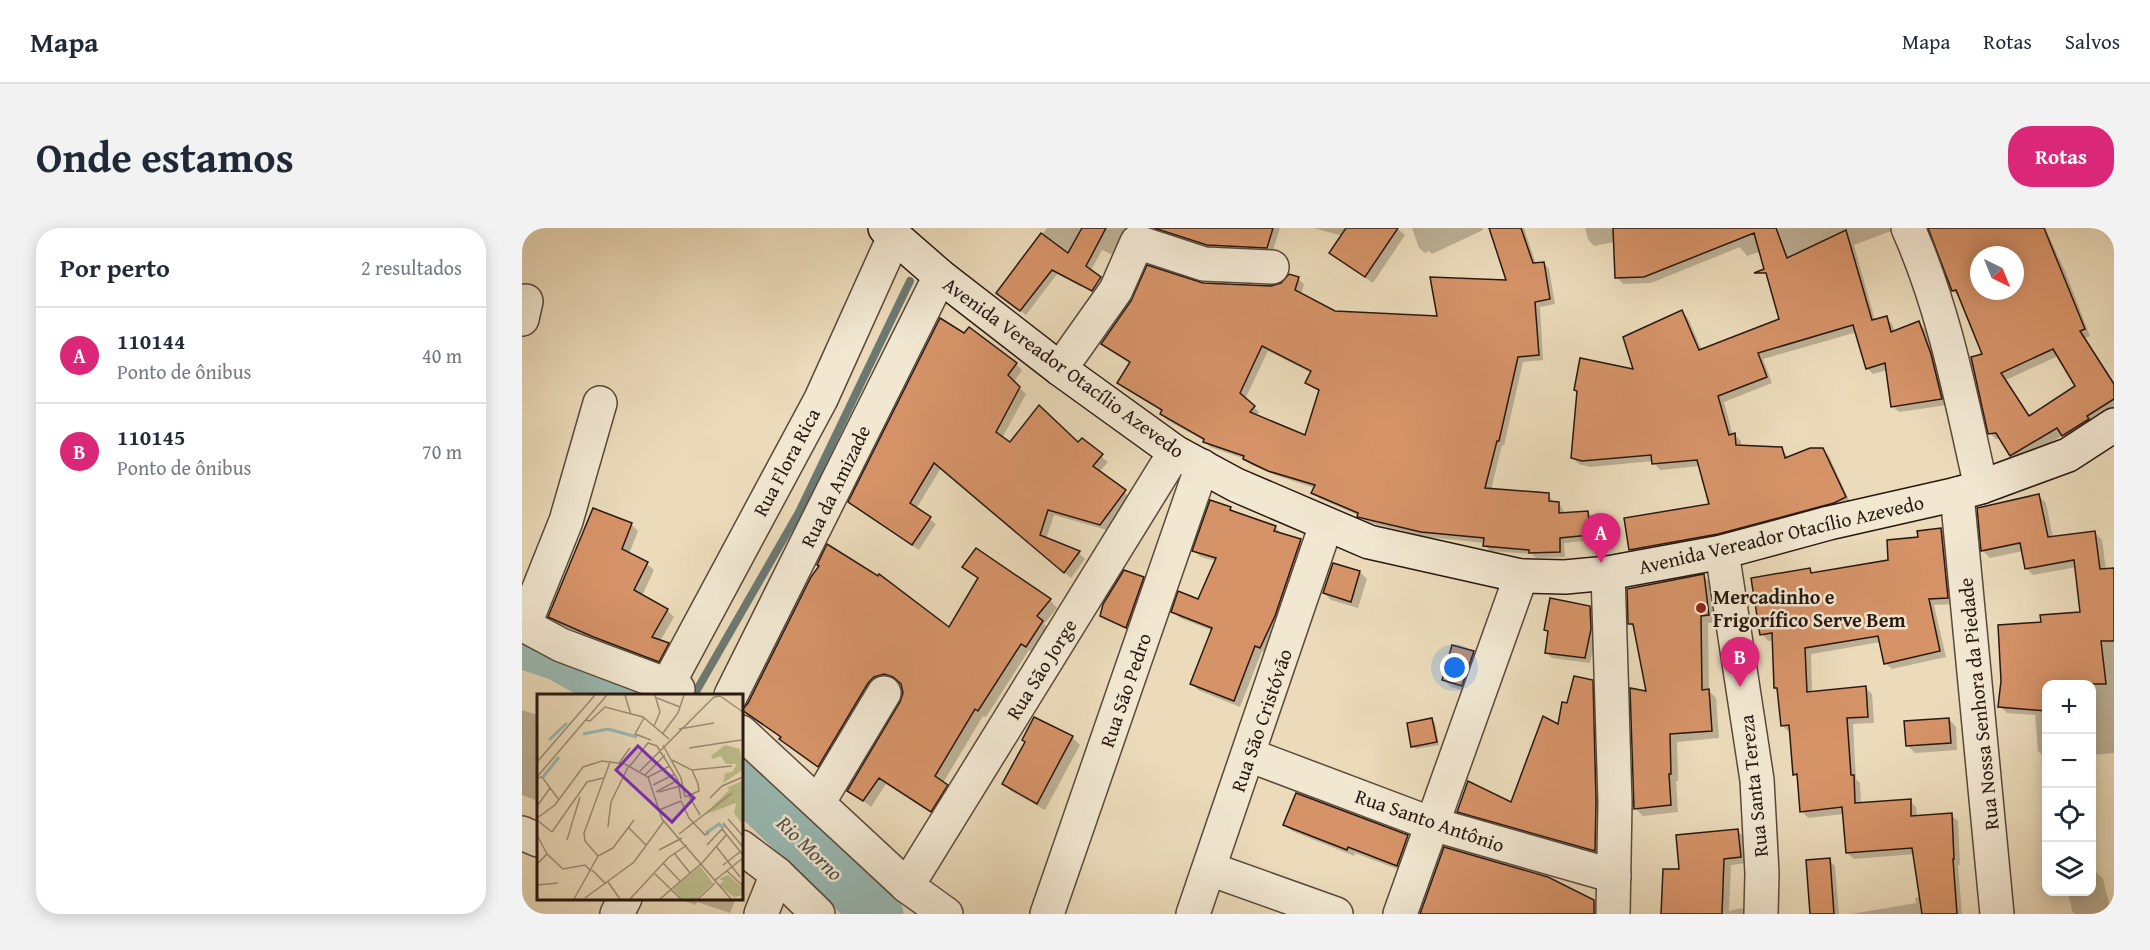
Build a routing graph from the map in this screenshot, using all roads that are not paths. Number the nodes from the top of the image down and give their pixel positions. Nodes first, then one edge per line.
1 (1908, 228) edge
2 (890, 232) edge
3 (1146, 236) edge
4 (1272, 267) dead end
5 (940, 276) junction
6 (1060, 369) junction
7 (600, 403) dead end
8 (2114, 425) edge
9 (1188, 459) junction
10 (1969, 490) junction
11 (1326, 525) junction
12 (1722, 552) junction
13 (1608, 573) junction
14 (1521, 576) junction
15 (523, 625) edge
16 (884, 693) dead end
17 (731, 694) edge
18 (742, 733) edge
19 (1249, 755) junction
20 (818, 803) junction
21 (1432, 824) junction
22 (522, 833) edge
23 (537, 840) edge
24 (742, 848) edge
25 (1210, 870) junction
26 (777, 874) junction
27 (1614, 876) junction
28 (907, 886) junction
29 (624, 899) edge
30 (617, 914) edge
31 (761, 914) edge
32 (818, 914) edge
33 (946, 914) edge
34 (1047, 914) edge
35 (1193, 914) edge
36 (1336, 914) edge
37 (1400, 914) edge
38 (1613, 914) edge
39 (1761, 914) edge
40 (1997, 914) edge

1 - 10 street, Rua Nossa Senhora da Piedade
2 - 5 street, Avenida Vereador Otacílio Azevedo
2 - 15 street, Rua Flora Rica
3 - 4 street
3 - 6 street
5 - 6 street, Avenida Vereador Otacílio Azevedo
5 - 17 street, Rua da Amizade
6 - 9 street, Avenida Vereador Otacílio Azevedo
7 - 15 street
8 - 10 street, Avenida Vereador Otacílio Azevedo
9 - 11 street, Avenida Vereador Otacílio Azevedo
9 - 28 street, Rua São Jorge
9 - 34 street, Rua São Pedro
10 - 12 street, Avenida Vereador Otacílio Azevedo
10 - 40 street, Rua Nossa Senhora da Piedade
11 - 14 street, Avenida Vereador Otacílio Azevedo
11 - 19 street, Rua São Cristóvão
12 - 13 street, Avenida Vereador Otacílio Azevedo
12 - 39 street, Rua Santa Tereza
13 - 14 street, Avenida Vereador Otacílio Azevedo
13 - 27 street
14 - 21 street
16 - 20 street
18 - 20 street
19 - 21 street, Rua Santo Antônio
19 - 25 street, Rua São Cristóvão
20 - 28 street
21 - 27 street, Rua Santo Antônio
21 - 37 street
22 - 23 street
24 - 26 street
25 - 35 street, Rua São Cristóvão
25 - 36 street
26 - 31 street
26 - 32 street
27 - 38 street
28 - 33 street
29 - 30 street

